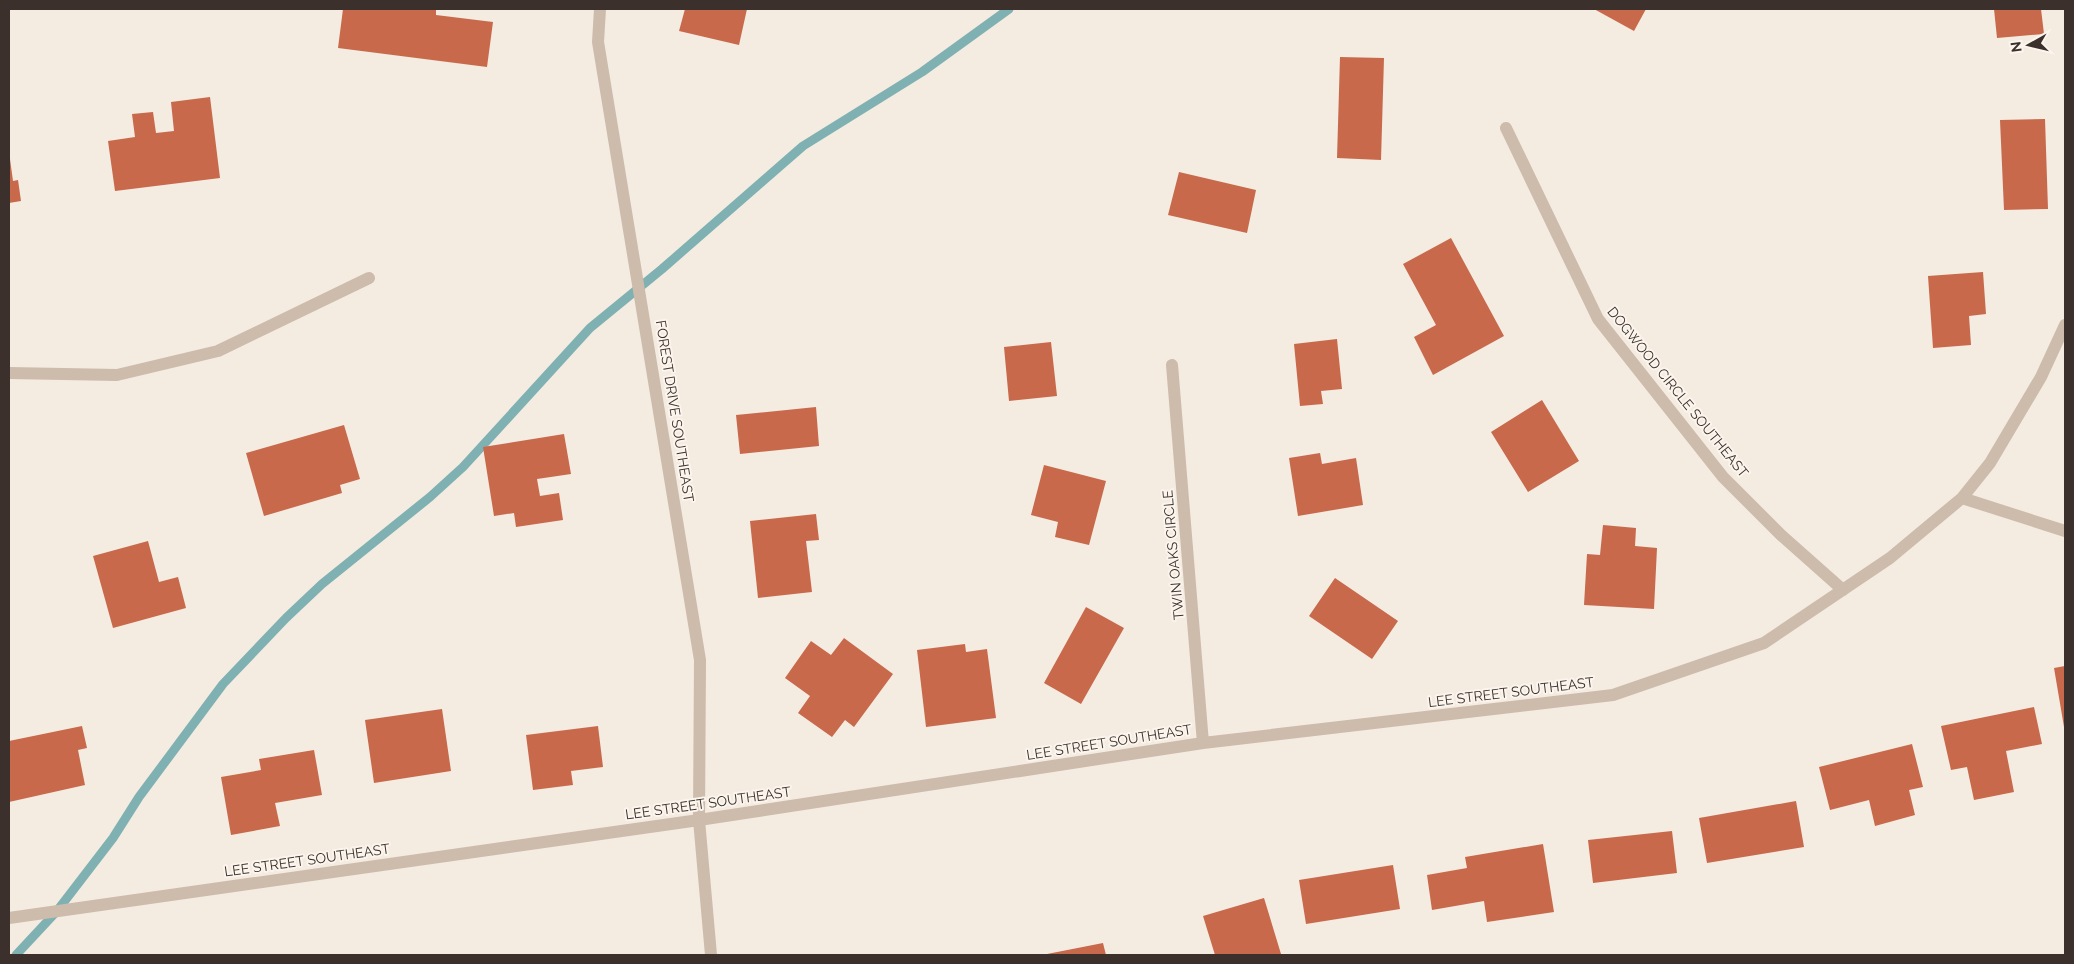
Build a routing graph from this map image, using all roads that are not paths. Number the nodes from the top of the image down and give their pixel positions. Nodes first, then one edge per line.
1 (600, 9) edge
2 (1506, 128) dead end
3 (368, 278) dead end
4 (2065, 325) edge
5 (1172, 365) dead end
6 (9, 373) edge
7 (1962, 498) junction
8 (2065, 530) edge
9 (1843, 590) junction
10 (1203, 743) junction
11 (699, 820) junction
12 (9, 918) edge
13 (711, 955) edge

1 - 11 street, FOREST DRIVE SOUTHEAST
2 - 9 street, DOGWOOD CIRCLE SOUTHEAST
3 - 6 street
4 - 7 street, LEE STREET SOUTHEAST
5 - 10 street, TWIN OAKS CIRCLE
7 - 8 street
7 - 9 street, LEE STREET SOUTHEAST
9 - 10 street, LEE STREET SOUTHEAST
10 - 11 street, LEE STREET SOUTHEAST
11 - 12 street, LEE STREET SOUTHEAST
11 - 13 street, FOREST DRIVE SOUTHEAST

